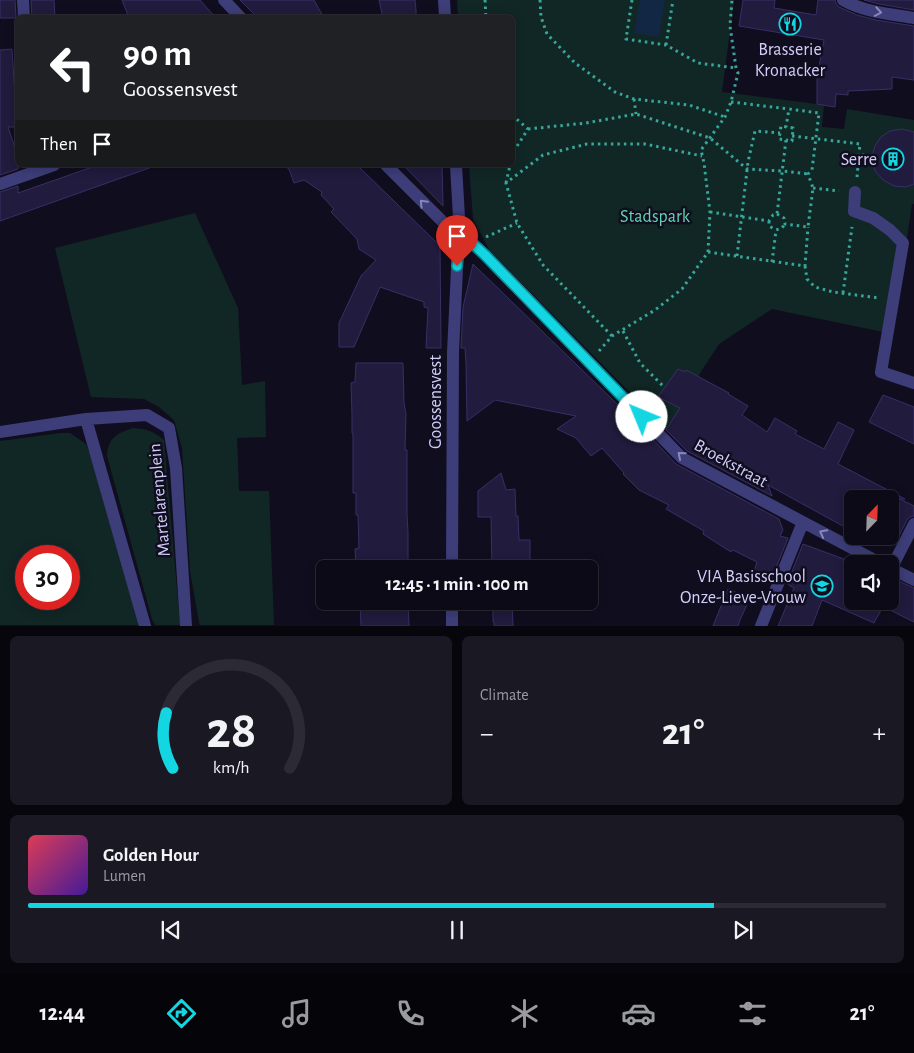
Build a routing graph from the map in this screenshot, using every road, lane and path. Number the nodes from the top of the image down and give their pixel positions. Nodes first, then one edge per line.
1 (23, 0) edge
2 (224, 0) edge
3 (444, 0) edge
4 (485, 0) edge
5 (540, 0) edge
6 (632, 0) edge
7 (674, 0) edge
8 (732, 0) edge
9 (843, 0) edge
10 (24, 15) edge
11 (238, 15) edge
12 (446, 15) edge
13 (486, 15) edge
14 (914, 18) edge
15 (666, 46) junction
16 (736, 68) junction
17 (634, 99) junction
18 (731, 102) junction
19 (789, 109) junction
20 (636, 114) junction
21 (725, 116) junction
22 (515, 118) edge
23 (786, 127) junction
24 (528, 129) junction
25 (780, 133) junction
26 (792, 136) junction
27 (710, 138) junction
28 (816, 138) junction
29 (786, 140) junction
30 (515, 149) edge
31 (859, 154) dead end
32 (702, 156) junction
33 (388, 167) edge
34 (456, 167) edge
35 (510, 167) edge
36 (30, 169) edge
37 (747, 169) junction
38 (782, 171) junction
39 (808, 174) junction
40 (506, 183) junction
41 (0, 184) edge
42 (855, 192) dead end
43 (854, 208) junction
44 (710, 212) junction
45 (777, 214) junction
46 (742, 216) junction
47 (768, 221) junction
48 (516, 223) junction
49 (785, 224) junction
50 (808, 227) junction
51 (776, 230) junction
52 (460, 235) junction
53 (472, 243) junction
54 (708, 252) junction
55 (737, 256) junction
56 (772, 262) junction
57 (805, 266) junction
58 (843, 293) junction
59 (893, 300) junction
60 (623, 331) junction
61 (914, 383) edge
62 (664, 386) dead end
63 (86, 419) junction
64 (0, 432) edge
65 (803, 522) junction
66 (914, 524) edge
67 (865, 555) edge
68 (895, 555) edge
69 (452, 560) edge
70 (899, 572) edge
71 (914, 580) edge
72 (452, 610) edge
73 (145, 626) edge
74 (186, 626) edge
75 (452, 626) edge
76 (761, 626) edge

1 - 10 street
2 - 11 street
3 - 12 street
4 - 13 path
5 - 17 path
6 - 15 path
7 - 15 path
8 - 16 path
9 -> 14 street
15 - 16 path
16 - 18 path
17 - 20 path
17 - 21 path
18 - 19 path
18 - 21 path
19 - 23 path
19 - 28 path
20 - 24 path
20 - 27 path
21 - 27 path
22 - 24 path
23 - 25 path
23 - 26 path
24 - 30 path
25 - 29 path
25 - 37 path
26 - 28 path
26 - 29 path
27 - 32 path
27 - 37 path
28 - 31 path
28 - 39 path
29 - 38 path
32 - 40 path
32 - 44 path
52 -> 33 street, Broekstraat
34 - 52 street, Goossensvest
35 - 40 path
36 - 41 street
37 - 38 path
37 - 46 path
38 - 39 path
38 - 45 path
39 - 50 path
40 - 48 path
42 - 43 street
43 - 58 path
43 - 59 street
44 - 46 path
44 - 54 path
45 - 47 path
45 - 49 path
46 - 47 path
46 - 55 path
47 - 51 path
48 - 53 path
48 - 60 path
49 - 50 path
49 - 51 path
50 - 57 path
51 - 56 path
52 - 53 street, Broekstraat
52 - 69 street, Goossensvest
65 -> 53 street, Broekstraat
54 - 55 path
54 - 60 path
55 - 56 path
56 - 57 path
57 - 58 path
58 - 59 path
59 - 61 street
60 - 62 path
63 - 64 street, Martelarenplein
63 - 73 street
63 - 74 street, Martelarenplein
67 -> 65 street, Broekstraat
65 - 76 street
66 - 68 street
70 - 71 street, Broekstraat
72 - 75 street

